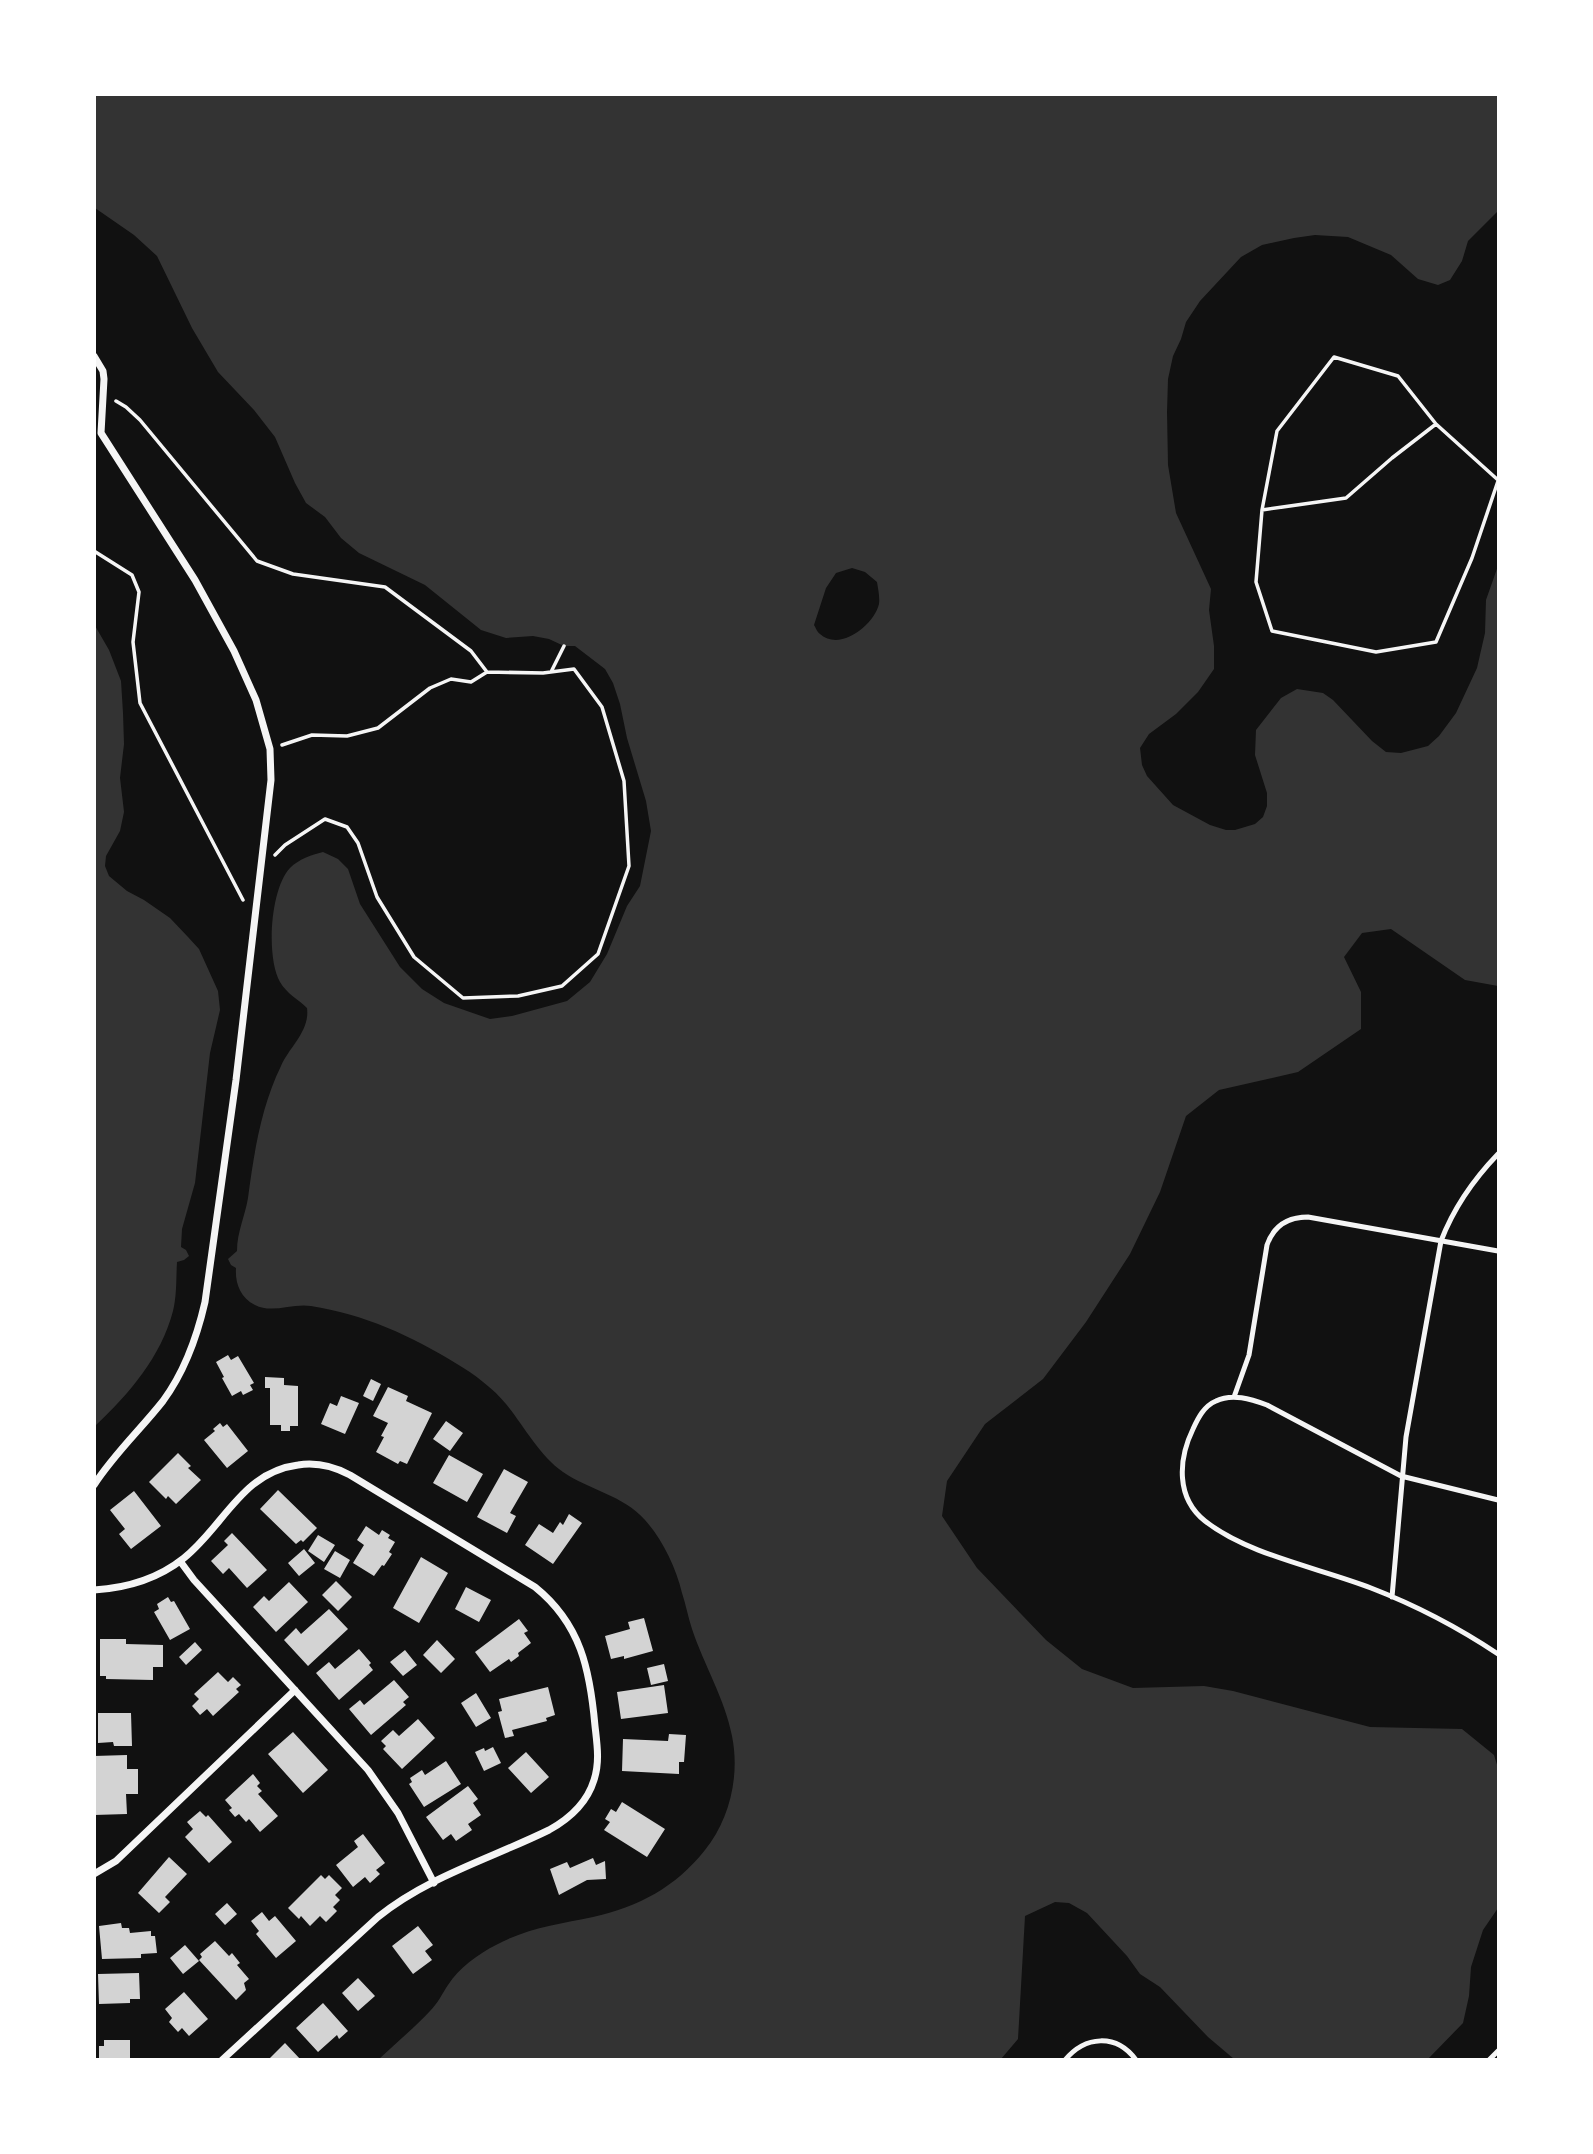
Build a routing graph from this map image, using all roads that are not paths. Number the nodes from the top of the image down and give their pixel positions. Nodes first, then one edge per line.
1 (94, 356) edge
2 (98, 432) edge
3 (1499, 1154) edge
4 (1441, 1241) junction
5 (1499, 1251) edge
6 (1234, 1396) junction
7 (1401, 1476) junction
8 (94, 1485) edge
9 (1499, 1500) edge
10 (180, 1561) junction
11 (94, 1590) edge
12 (1392, 1597) junction
13 (1499, 1654) edge
14 (295, 1689) junction
15 (94, 1874) edge
16 (434, 1883) junction
17 (1499, 2051) edge
18 (222, 2060) edge
19 (1065, 2060) edge
20 (1136, 2060) edge
21 (1489, 2060) edge

1 - 2 street
2 - 8 street
3 - 4 lane
4 - 5 lane
4 - 6 lane
4 - 7 lane
6 - 7 lane
6 - 12 lane
7 - 9 lane
7 - 12 lane
10 - 11 street
10 - 14 street
10 - 16 street
12 - 13 lane
14 - 15 street
14 - 16 street
16 - 18 street
17 - 21 lane
19 - 20 lane

